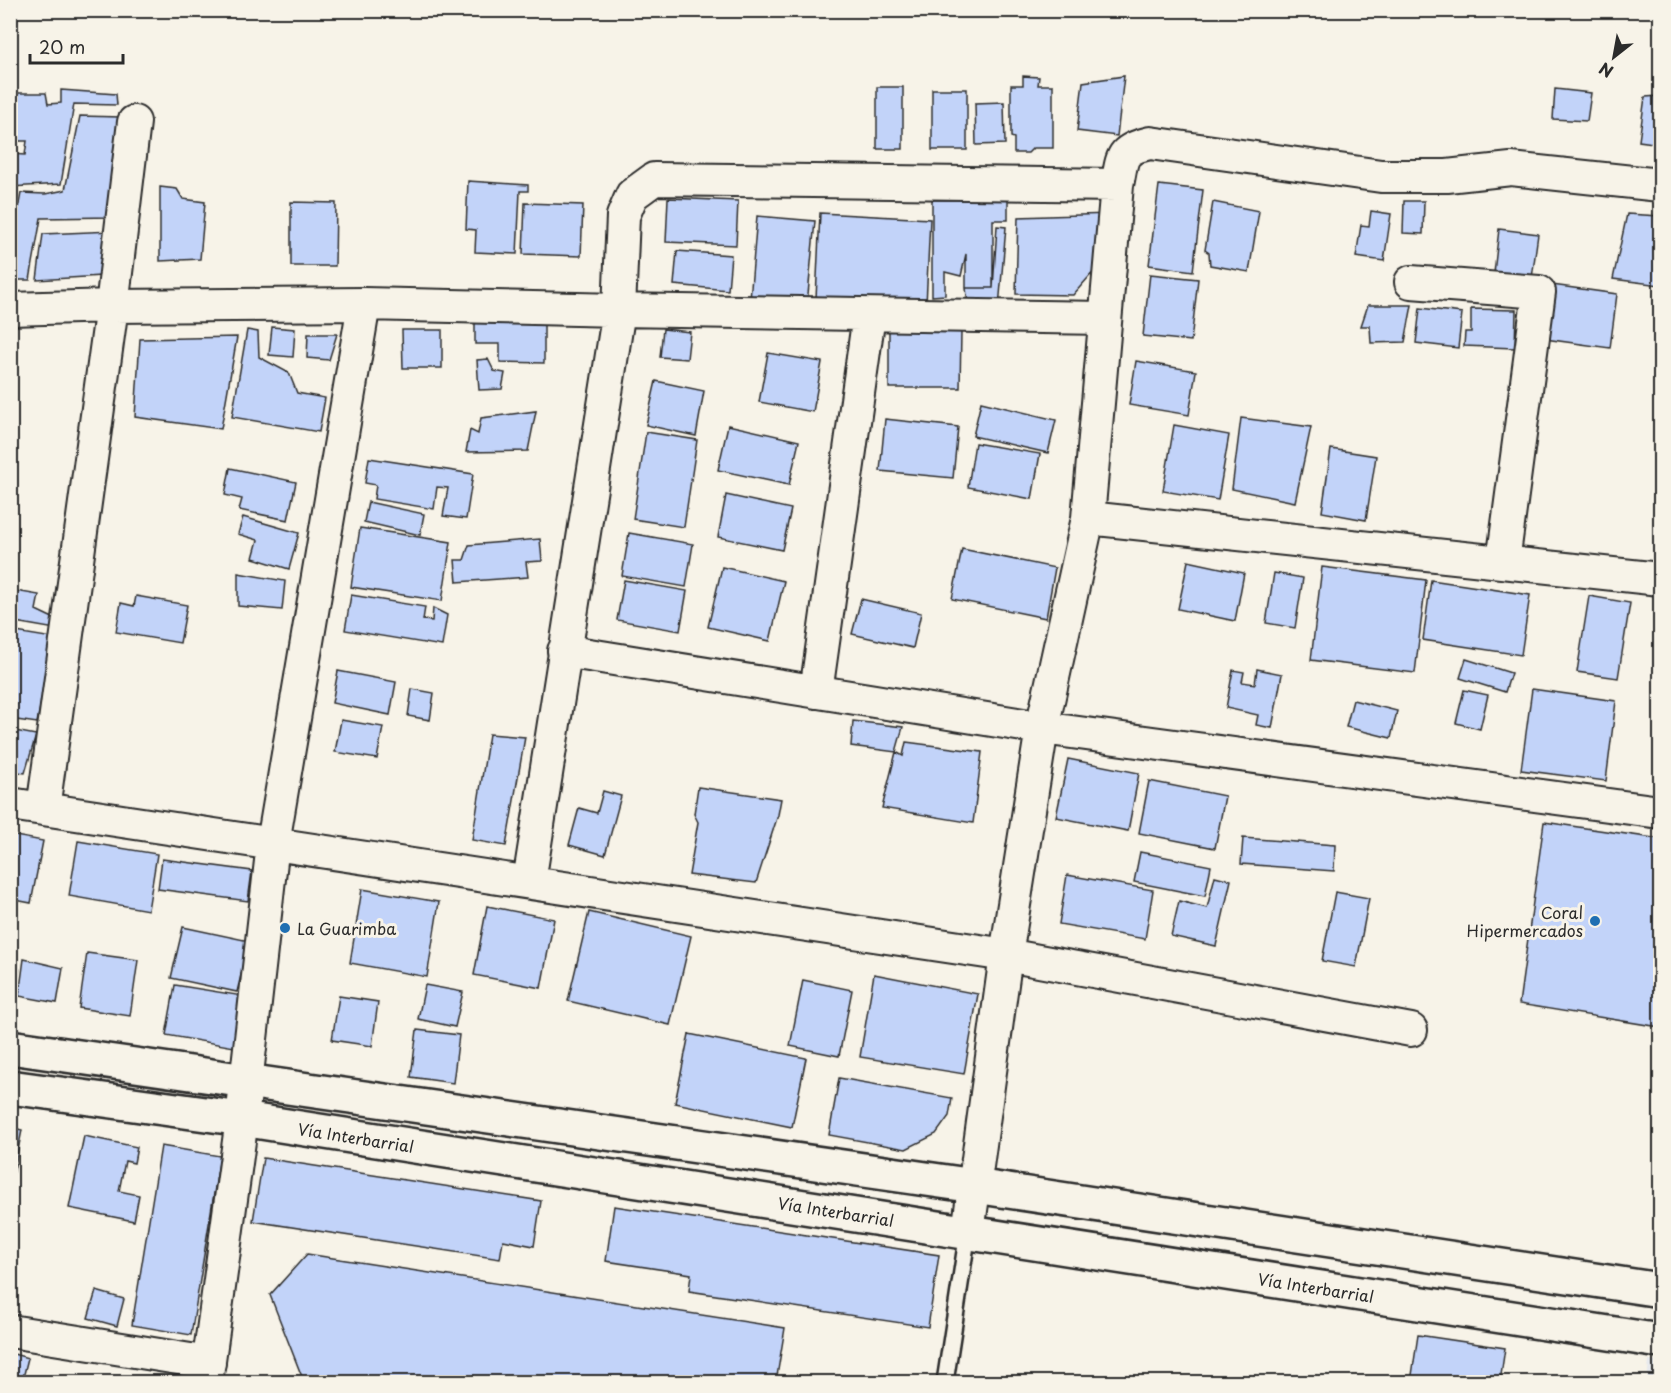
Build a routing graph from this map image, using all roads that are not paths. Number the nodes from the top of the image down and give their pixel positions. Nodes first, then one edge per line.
1 (134, 122) dead end
2 (1118, 185) junction
3 (1660, 185) edge
4 (1411, 282) dead end
5 (364, 304) junction
6 (112, 306) junction
7 (10, 309) edge
8 (620, 310) junction
9 (869, 315) junction
10 (1106, 318) junction
11 (1088, 518) junction
12 (1503, 562) junction
13 (1660, 579) edge
14 (564, 651) junction
15 (816, 692) junction
16 (1042, 728) junction
17 (10, 804) edge
18 (43, 809) junction
19 (1660, 812) edge
20 (273, 843) junction
21 (529, 882) junction
22 (1006, 955) junction
23 (1411, 1030) dead end
24 (10, 1047) edge
25 (247, 1081) junction
26 (10, 1087) edge
27 (242, 1119) junction
28 (587, 1130) junction
29 (580, 1172) junction
30 (975, 1186) junction
31 (968, 1232) junction
32 (1660, 1290) edge
33 (10, 1331) edge
34 (1660, 1341) edge
35 (208, 1373) edge
36 (945, 1383) edge

1 - 6 street
2 - 3 street
2 - 8 street
2 - 10 street
4 - 12 street
5 - 6 street
5 - 8 street
5 - 20 street
6 - 7 street
6 - 18 street
8 - 9 street
8 - 14 street
9 - 10 street
9 - 15 street
10 - 11 street
11 - 12 street
11 - 16 street
12 - 13 street
14 - 15 street
14 - 21 street
15 - 16 street
16 - 19 street
16 - 22 street
17 - 18 street
18 - 20 street
20 - 21 street
20 - 25 street
21 - 22 street
22 - 23 street
22 - 30 street
24 - 25 main road
25 - 27 street
25 - 28 main road
26 - 27 main road, Vía Interbarrial
27 - 29 main road, Vía Interbarrial
27 - 35 street
28 - 29 main road
28 - 30 main road
29 - 31 main road, Vía Interbarrial
30 - 31 street
30 - 32 main road
31 - 34 main road, Vía Interbarrial
31 - 36 lane
33 - 35 street

